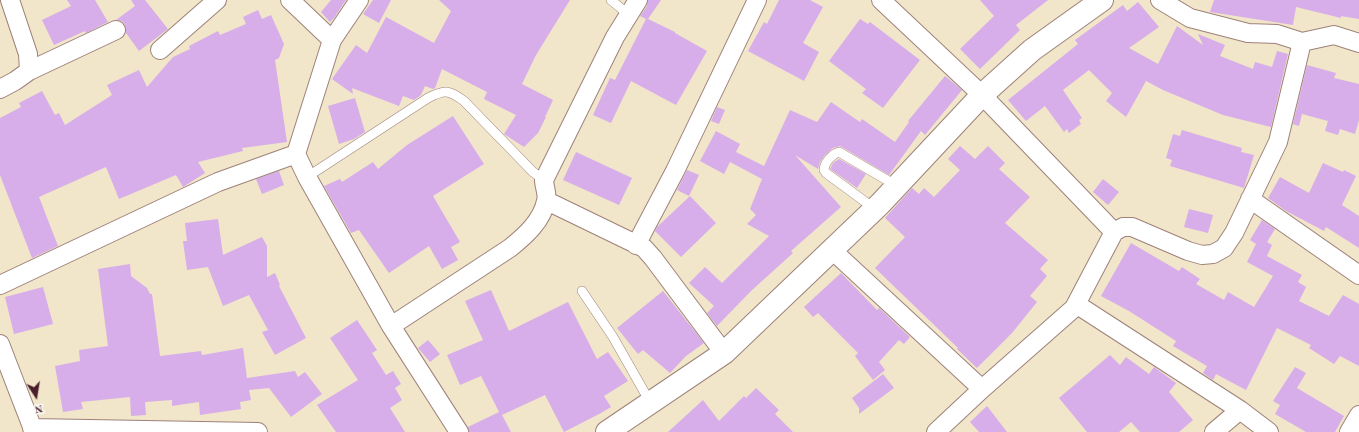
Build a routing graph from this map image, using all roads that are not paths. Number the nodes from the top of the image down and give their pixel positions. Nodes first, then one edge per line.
1 (10, 0) edge
2 (217, 0) edge
3 (290, 0) edge
4 (359, 0) edge
5 (611, 0) edge
6 (757, 0) edge
7 (881, 0) edge
8 (1102, 0) edge
9 (1160, 0) edge
10 (633, 7) edge
11 (116, 30) dead end
12 (332, 40) junction
13 (1302, 42) junction
14 (1359, 43) edge
15 (160, 50) dead end
16 (28, 71) junction
17 (0, 89) edge
18 (982, 95) junction
19 (296, 154) junction
20 (307, 177) junction
21 (544, 180) junction
22 (897, 186) junction
23 (1250, 199) junction
24 (547, 200) junction
25 (875, 209) junction
26 (1114, 232) junction
27 (636, 245) junction
28 (832, 250) junction
29 (1359, 275) edge
30 (0, 285) edge
31 (582, 291) dead end
32 (1076, 304) junction
33 (391, 326) junction
34 (0, 344) edge
35 (724, 353) junction
36 (982, 389) junction
37 (650, 402) junction
38 (1240, 410) junction
39 (1359, 415) edge
40 (617, 429) edge
41 (33, 430) edge
42 (258, 432) edge
43 (459, 432) edge
44 (936, 432) edge
45 (1214, 432) edge
46 (1268, 432) edge
47 (1349, 432) edge

1 - 16 street
2 - 15 street
3 - 12 street
4 - 12 street
5 - 10 lane
6 - 27 street
7 - 18 street
8 - 18 street
9 - 13 street
10 - 21 street
11 - 16 street
12 - 19 street
13 - 14 street
13 - 23 street
16 - 17 street
18 - 22 street
18 - 26 street
19 - 20 street
19 - 30 street
20 - 21 lane
20 - 33 street
21 - 24 street
22 - 25 street
22 - 25 lane
23 - 26 street
23 - 29 street
24 - 27 street
24 - 33 street
25 - 28 street
26 - 32 street
27 - 35 street
28 - 35 street
28 - 36 street
31 - 37 lane
32 - 36 street
32 - 38 street
33 - 43 street
34 - 41 street
35 - 37 street
36 - 44 street
37 - 40 street
38 - 45 street
38 - 46 street
39 - 47 street
41 - 42 street

